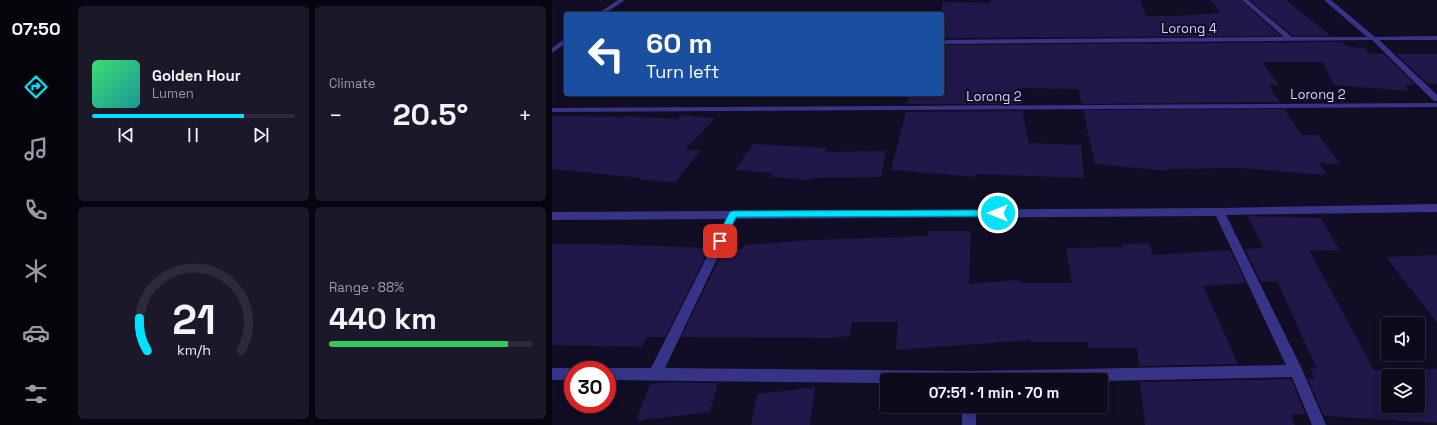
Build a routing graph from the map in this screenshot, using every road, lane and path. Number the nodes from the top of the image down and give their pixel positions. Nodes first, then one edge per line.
1 (622, 0) edge
2 (1245, 0) edge
3 (1327, 0) edge
4 (603, 12) edge
5 (1437, 38) edge
6 (1292, 40) junction
7 (1374, 40) junction
8 (564, 41) edge
9 (552, 42) edge
10 (564, 42) edge
11 (944, 42) edge
12 (552, 51) edge
13 (1437, 99) edge
14 (1437, 105) edge
15 (552, 110) edge
16 (1437, 208) edge
17 (1219, 212) junction
18 (733, 214) junction
19 (552, 216) edge
20 (1296, 371) junction
21 (552, 374) edge
22 (564, 374) edge
23 (616, 374) edge
24 (655, 374) junction
25 (1108, 376) edge
26 (880, 378) edge
27 (969, 413) edge
28 (969, 425) edge
29 (1319, 425) edge

1 - 4 street
2 - 6 street
3 - 7 street
5 - 7 street, Lorong 4
6 - 7 street, Lorong 4
6 - 11 street, Lorong 4
7 - 13 street
8 - 9 street
10 - 12 street
14 - 15 street, Lorong 2
16 - 17 street
17 - 18 street
17 - 20 street
18 - 19 street
18 - 24 street
20 - 25 street
20 - 29 street
21 - 22 street
23 - 24 street
24 - 26 street
27 - 28 street

